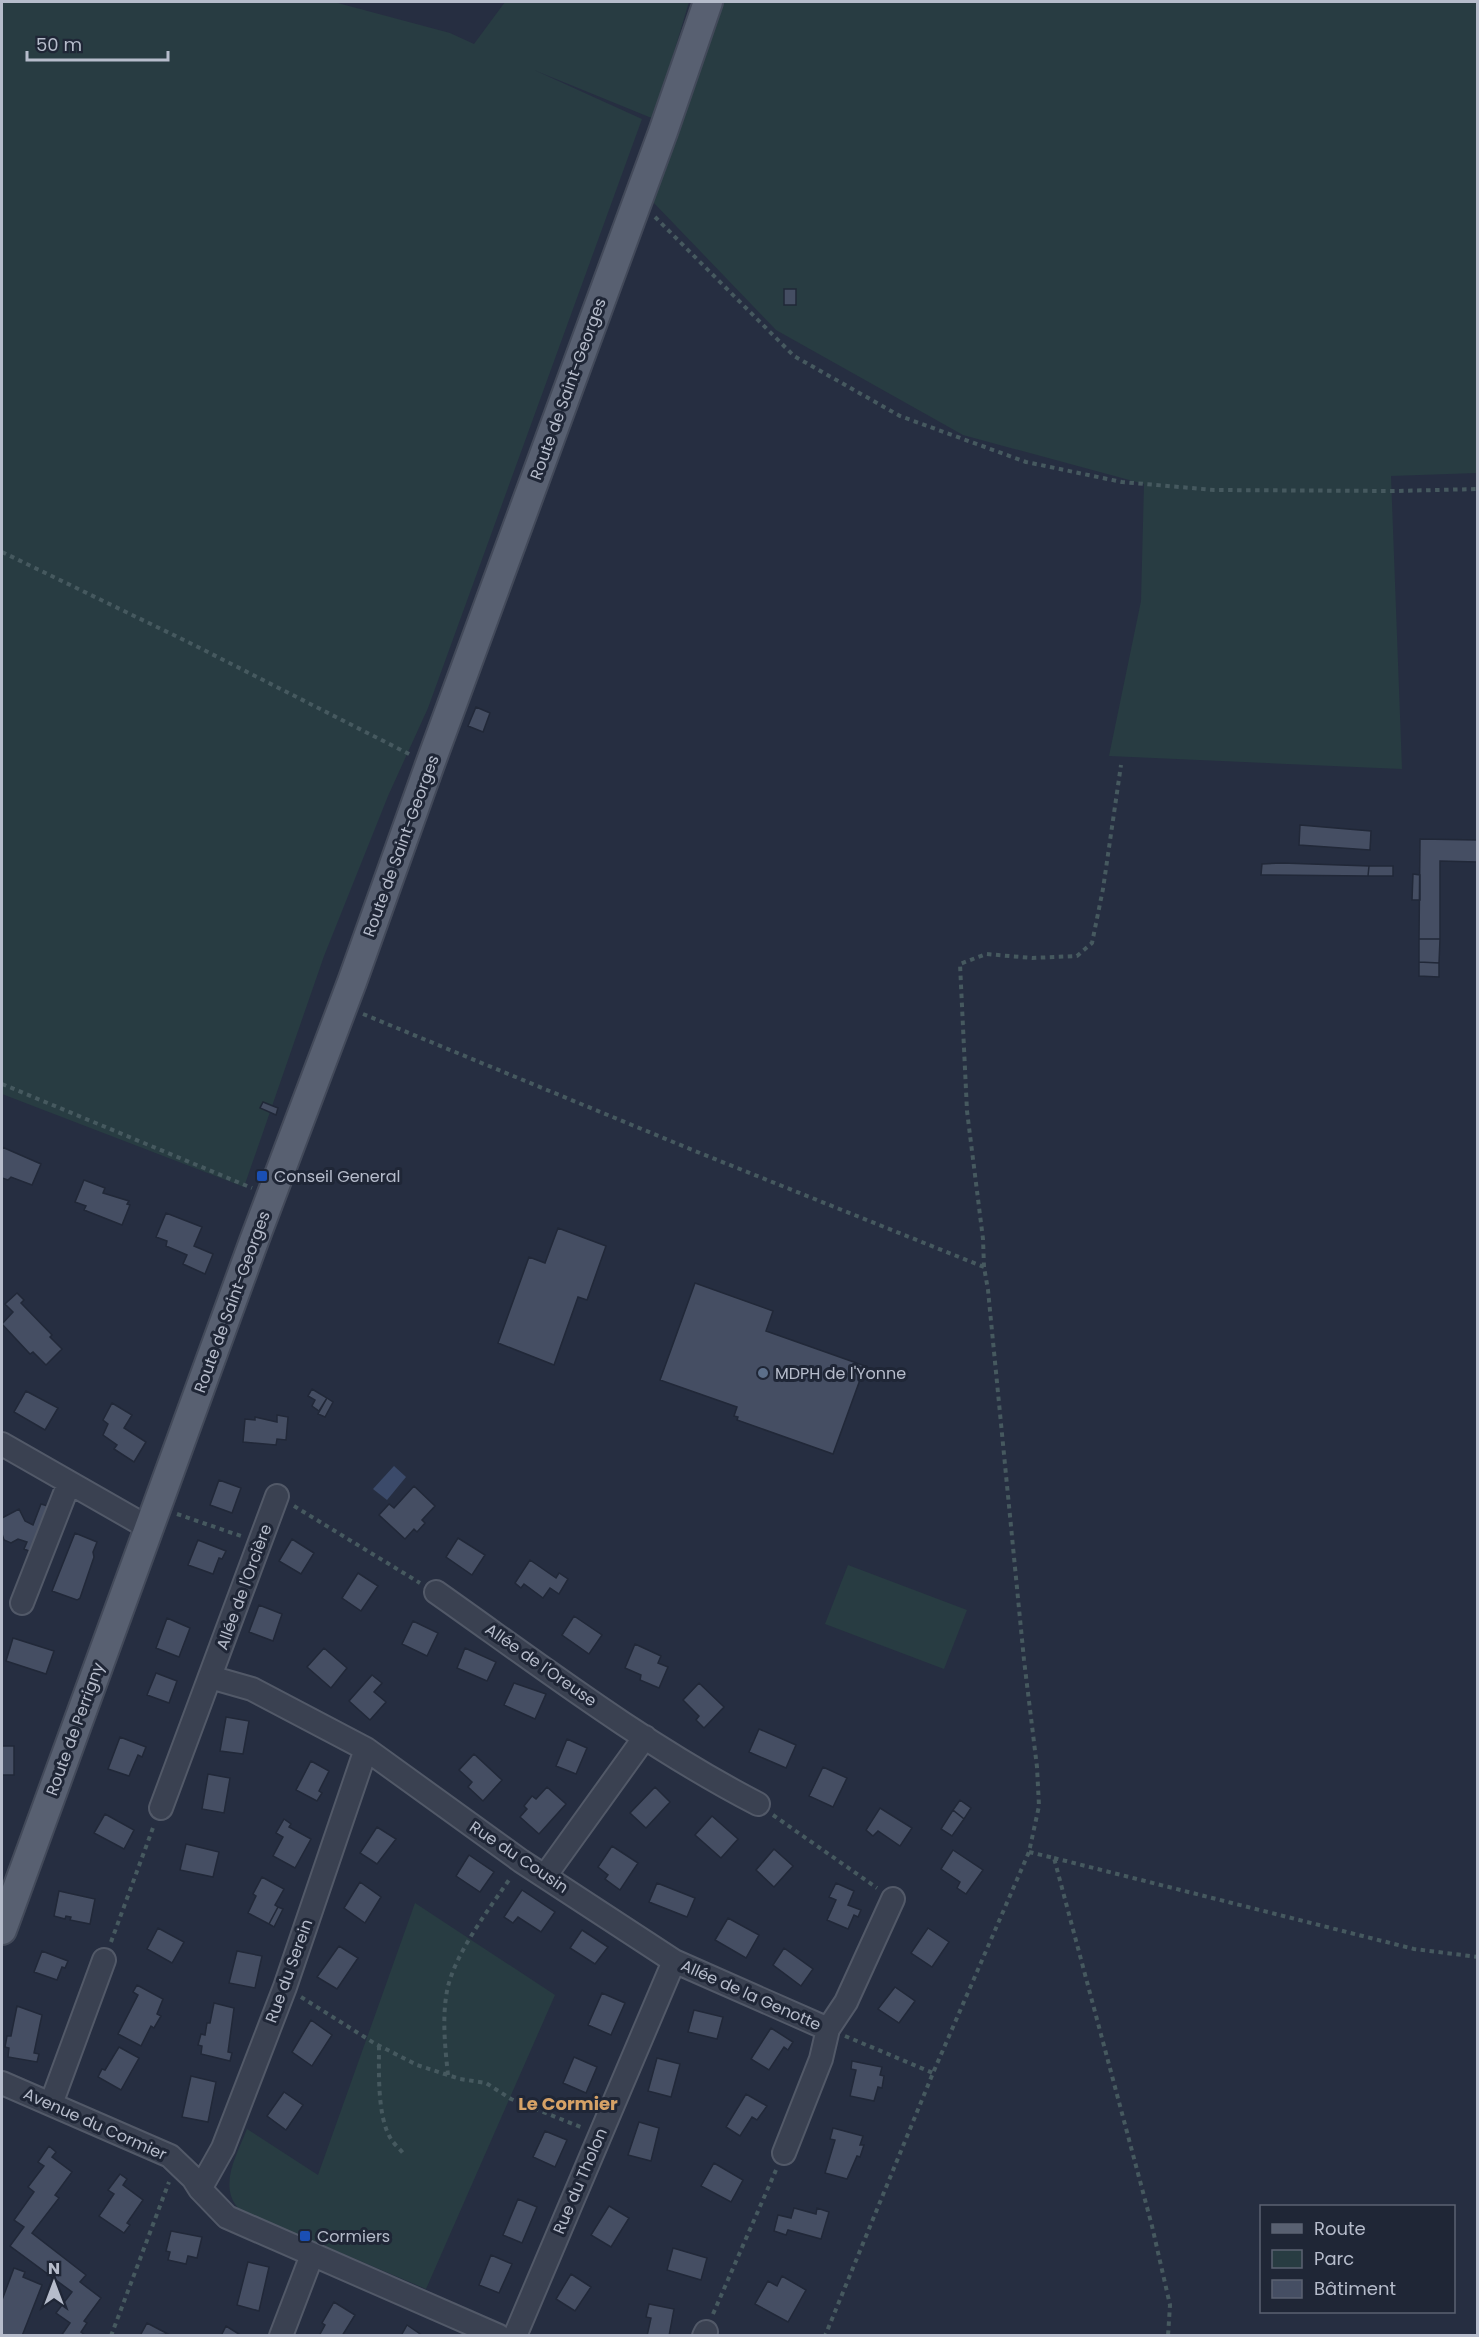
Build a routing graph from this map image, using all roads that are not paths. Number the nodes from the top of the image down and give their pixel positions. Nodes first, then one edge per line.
1 (708, 2) edge
2 (2, 1444) edge
3 (69, 1483) junction
4 (278, 1496) road end
5 (153, 1517) junction
6 (436, 1592) road end
7 (22, 1603) dead end
8 (210, 1677) junction
9 (645, 1737) junction
10 (366, 1749) junction
11 (758, 1804) road end
12 (161, 1808) road end
13 (545, 1876) junction
14 (892, 1899) road end
15 (2, 1930) edge
16 (104, 1960) road end
17 (674, 1961) junction
18 (828, 2029) junction
19 (2, 2083) edge
20 (51, 2104) junction
21 (784, 2153) road end
22 (200, 2189) junction
23 (312, 2255) junction
24 (281, 2336) edge
25 (500, 2336) edge
26 (515, 2336) edge

1 - 5 main road, Route de Saint-Georges
2 - 3 street
3 - 5 street
3 - 7 street
4 - 8 street, Allée de l'Orcière
5 - 15 main road, Route de Perrigny
6 - 9 street, Allée de l'Oreuse
8 - 10 street
8 - 12 street, Allée de l'Orcière
9 - 11 street, Allée de l'Oreuse
9 - 13 street
10 - 13 street, Rue du Cousin
10 - 22 street, Rue du Serein
13 - 17 street, Rue du Cousin
14 - 18 street, Allée de la Genotte
16 - 20 street
17 - 18 street, Allée de la Genotte
17 - 26 street, Rue du Tholon
18 - 21 street, Allée de la Genotte
19 - 20 street, Avenue du Cormier
20 - 22 street, Avenue du Cormier
22 - 23 street, Avenue du Cormier
23 - 24 street
23 - 25 street, Avenue du Cormier

